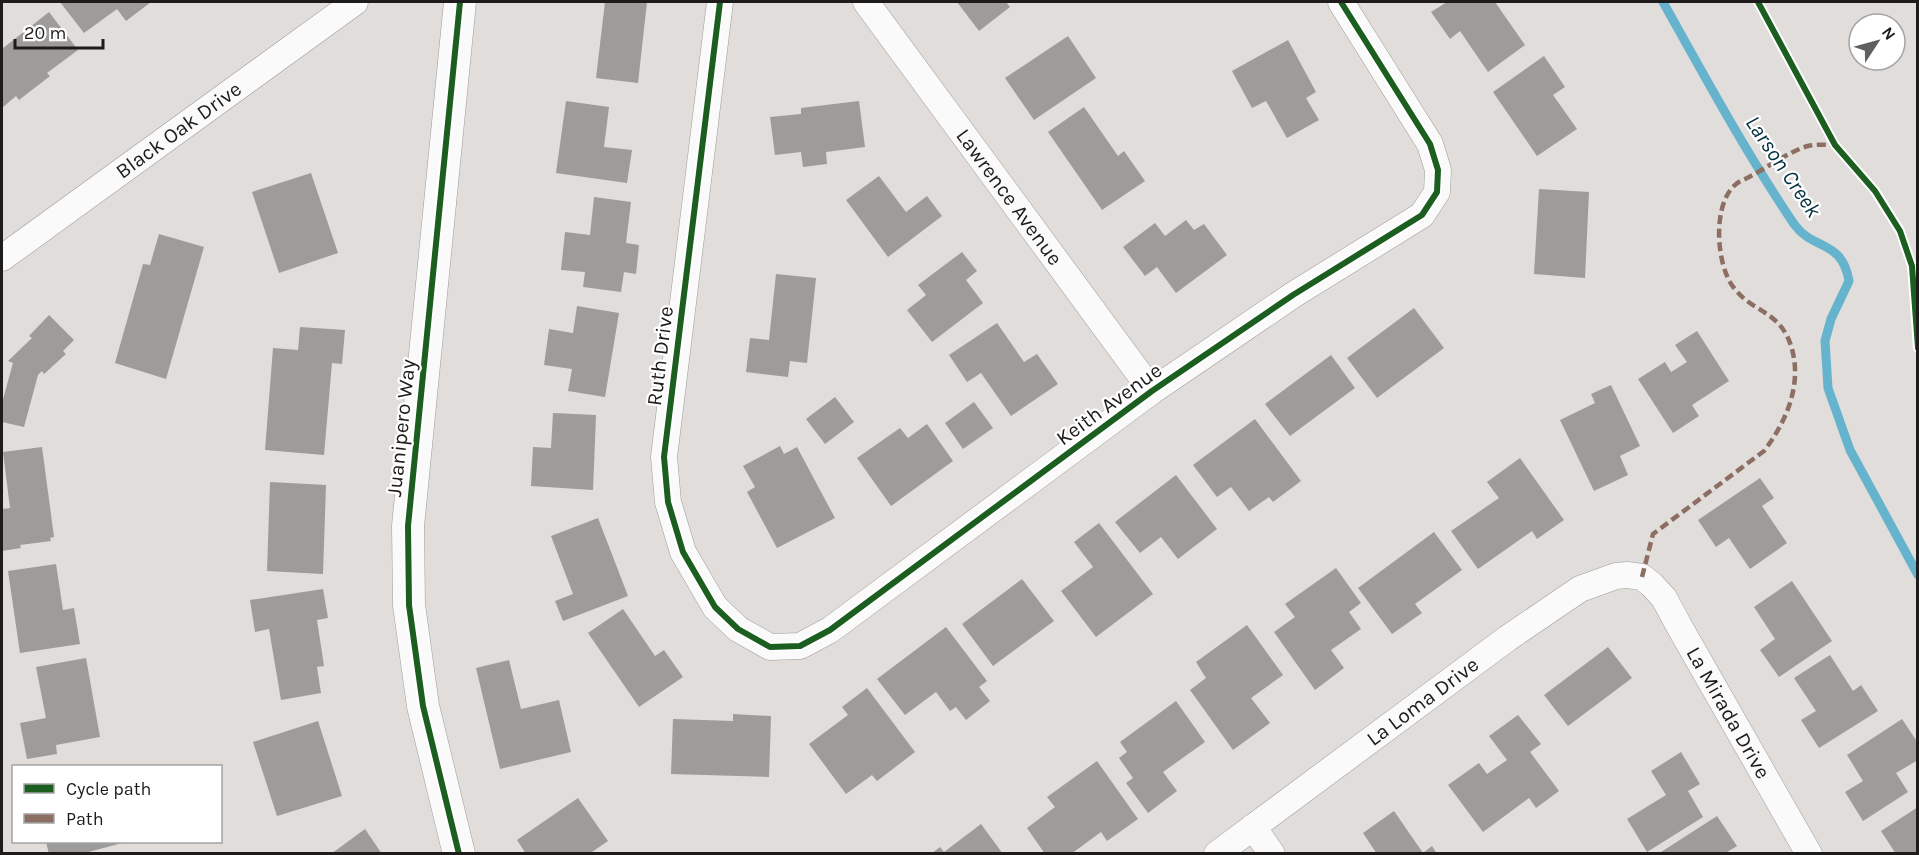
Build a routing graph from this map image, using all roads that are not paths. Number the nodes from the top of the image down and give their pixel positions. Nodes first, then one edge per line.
1 (355, 2) edge
2 (460, 2) edge
3 (720, 2) edge
4 (866, 2) edge
5 (1341, 2) edge
6 (2, 258) edge
7 (1152, 391) junction
8 (1642, 577) joint
9 (800, 646) joint
10 (1253, 827) junction
11 (459, 854) edge
12 (1217, 854) edge
13 (1272, 854) edge
14 (1809, 854) edge

1 - 6 street, Black Oak Drive
2 - 11 street, Juanipero Way
3 - 9 street, Ruth Drive
4 - 7 street, Lawrence Avenue
5 - 7 street, Keith Avenue
7 - 9 street, Keith Avenue
8 - 10 street, La Loma Drive
8 - 14 street, La Mirada Drive
10 - 12 street, La Loma Drive
10 - 13 street

